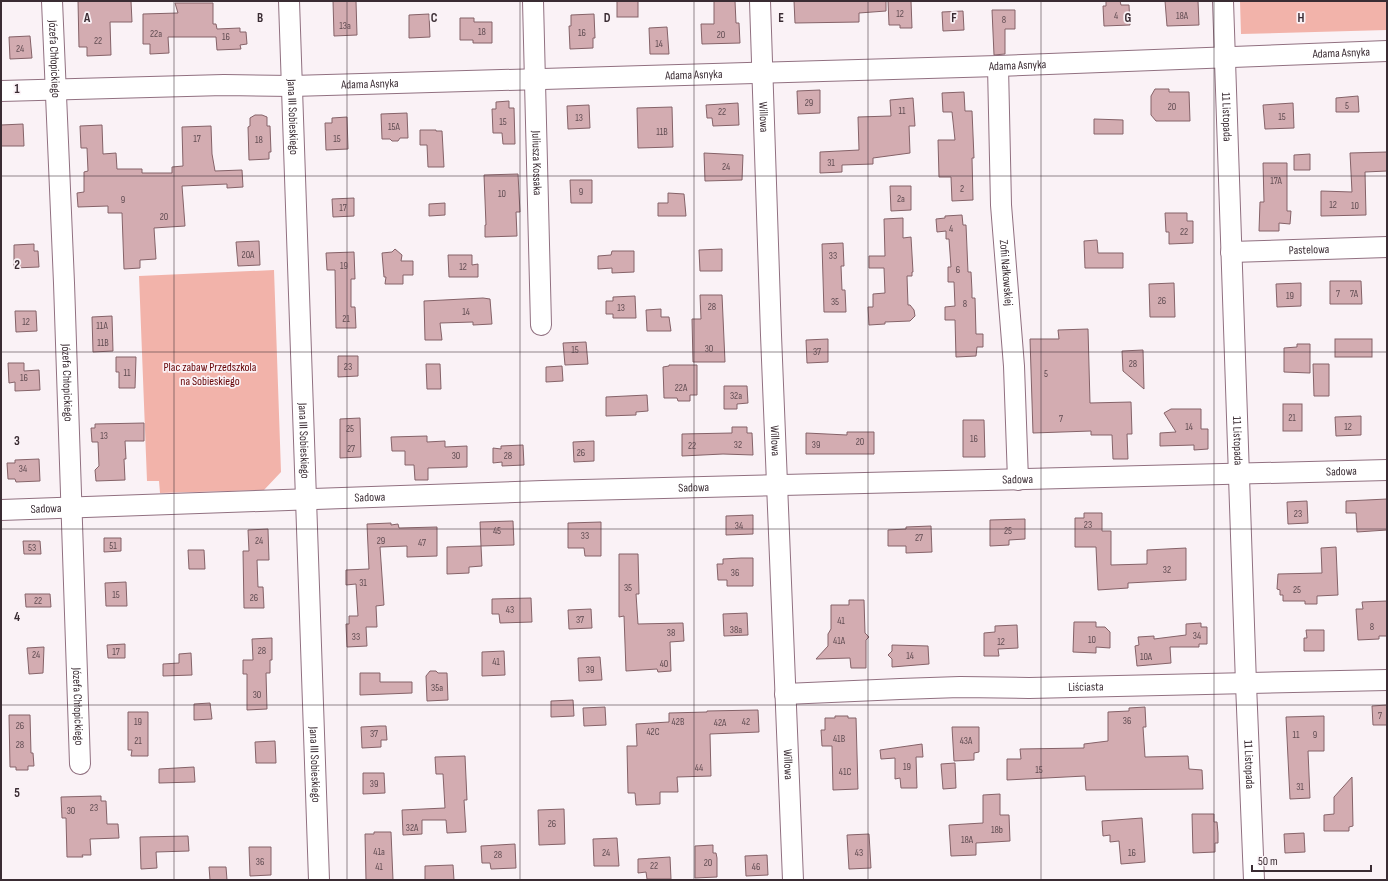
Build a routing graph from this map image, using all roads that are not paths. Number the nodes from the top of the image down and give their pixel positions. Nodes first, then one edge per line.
1 (52, 1) edge
2 (289, 1) edge
3 (533, 1) edge
4 (760, 1) edge
5 (1224, 1) edge
6 (1387, 51) edge
7 (1225, 57) junction
8 (998, 66) junction
9 (762, 72) junction
10 (534, 79) junction
11 (292, 86) junction
12 (55, 89) junction
13 (1, 91) edge
14 (1387, 247) edge
15 (1231, 252) junction
16 (541, 325) dead end
17 (1387, 470) edge
18 (1239, 475) junction
19 (1018, 480) junction
20 (778, 485) junction
21 (306, 500) junction
22 (72, 507) junction
23 (1, 510) edge
24 (1387, 680) edge
25 (1246, 684) junction
26 (785, 694) junction
27 (80, 764) dead end
28 (319, 880) edge
29 (793, 880) edge
30 (1254, 880) edge

1 - 12 street, Józefa Chłopickiego
2 - 11 street, Jana III Sobieskiego
3 - 10 street, Juliusza Kossaka
4 - 9 street, Willowa
5 - 7 street, 11 Listopada
6 - 7 street, Adama Asnyka
7 - 8 street, Adama Asnyka
7 - 15 street, 11 Listopada
8 - 9 street, Adama Asnyka
8 - 19 street, Zofii Nałkowskiej
9 - 10 street, Adama Asnyka
9 - 20 street, Willowa
10 - 11 street, Adama Asnyka
10 - 16 street, Juliusza Kossaka
11 - 12 street, Adama Asnyka
11 - 21 street, Jana III Sobieskiego
12 - 13 street, Adama Asnyka
12 - 22 street, Józefa Chłopickiego
14 - 15 street, Pastelowa
15 - 18 street, 11 Listopada
17 - 18 street, Sadowa
18 - 19 street, Sadowa
18 - 25 street, 11 Listopada
19 - 20 street, Sadowa
20 - 21 street, Sadowa
20 - 26 street, Willowa
21 - 22 street, Sadowa
21 - 28 street, Jana III Sobieskiego
22 - 23 street, Sadowa
22 - 27 street, Józefa Chłopickiego
24 - 25 street, Liściasta
25 - 26 street, Liściasta
25 - 30 street, 11 Listopada
26 - 29 street, Willowa

